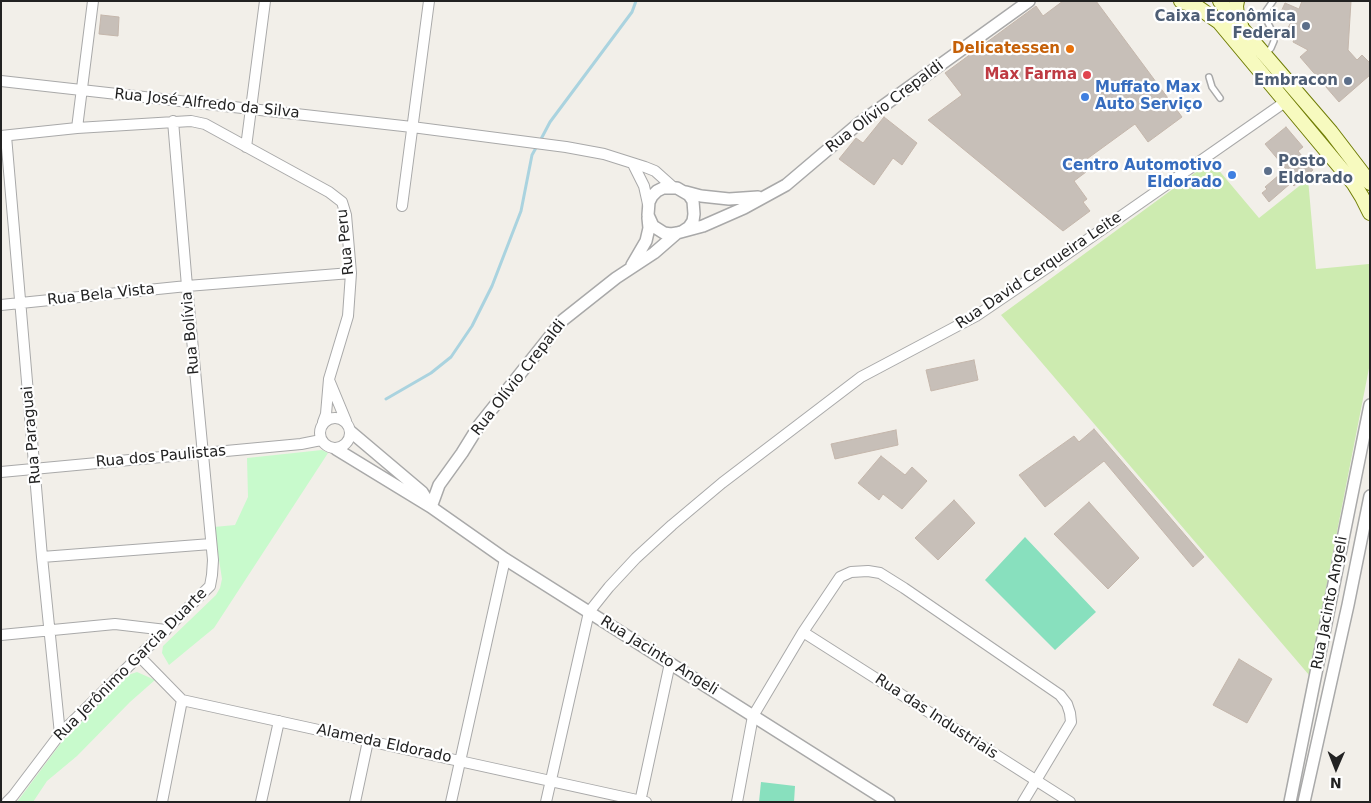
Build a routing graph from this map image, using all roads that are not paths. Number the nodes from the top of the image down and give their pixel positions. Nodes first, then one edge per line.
1 (93, 1) edge
2 (265, 1) edge
3 (429, 1) edge
4 (1029, 1) edge
5 (1181, 1) edge
6 (1220, 1) edge
7 (1237, 1) edge
8 (1273, 1) edge
9 (1243, 30) junction
10 (1265, 56) junction
11 (1209, 77) dead end
12 (1, 81) edge
13 (82, 90) junction
14 (1220, 98) dead end
15 (1285, 102) junction
16 (252, 109) junction
17 (173, 122) junction
18 (412, 127) junction
19 (77, 128) junction
20 (4, 136) edge
21 (246, 147) junction
22 (633, 164) junction
23 (1370, 183) edge
24 (674, 188) junction
25 (686, 192) junction
26 (765, 196) junction
27 (648, 204) junction
28 (402, 206) dead end
29 (1370, 212) edge
30 (648, 217) junction
31 (680, 232) junction
32 (629, 269) junction
33 (351, 272) junction
34 (186, 286) junction
35 (21, 303) junction
36 (1, 305) edge
37 (329, 379) junction
38 (1370, 404) edge
39 (346, 421) junction
40 (323, 422) junction
41 (351, 432) junction
42 (320, 440) junction
43 (336, 449) junction
44 (202, 453) junction
45 (36, 469) junction
46 (1, 472) edge
47 (1370, 496) edge
48 (431, 506) junction
49 (212, 544) junction
50 (42, 557) junction
51 (505, 559) junction
52 (1331, 602) junction
53 (1348, 605) junction
54 (589, 612) junction
55 (49, 630) junction
56 (166, 630) junction
57 (803, 632) junction
58 (1, 635) edge
59 (139, 656) junction
60 (670, 663) junction
61 (182, 700) junction
62 (753, 716) junction
63 (279, 721) junction
64 (60, 734) junction
65 (1304, 735) junction
66 (1319, 737) junction
67 (368, 741) junction
68 (460, 761) junction
69 (1036, 780) junction
70 (550, 781) junction
71 (642, 801) edge
72 (7, 802) edge
73 (162, 802) edge
74 (261, 802) edge
75 (355, 802) edge
76 (451, 802) edge
77 (546, 802) edge
78 (737, 802) edge
79 (889, 802) edge
80 (1023, 802) edge
81 (1070, 802) edge
82 (1290, 802) edge
83 (1304, 802) edge

1 - 13 street
2 - 16 street
3 - 18 street
4 - 26 street, Rua Olívio Crepaldi
5 - 15 main road
6 - 9 main road
7 - 9 main road
8 - 10 lane
9 - 10 main road
10 - 23 main road
11 - 14 lane
12 - 13 street, Rua José Alfredo da Silva
13 - 16 street, Rua José Alfredo da Silva
13 - 19 street
15 - 29 main road
15 - 54 street, Rua David Cerqueira Leite
16 - 18 street, Rua José Alfredo da Silva
16 - 21 street
17 - 19 street, Rua Peru
17 - 21 street, Rua Peru
17 - 34 street, Rua Bolívia
18 - 22 street, Rua José Alfredo da Silva
18 - 28 street
19 - 20 street, Rua Peru
20 - 35 street, Rua Paraguai
21 - 33 street, Rua Peru
22 - 24 street, Rua José Alfredo da Silva
22 - 27 street
24 - 25 street
24 - 27 street
25 - 26 street, Rua Olívio Crepaldi
25 - 31 street
26 - 31 street, Rua Olívio Crepaldi
27 - 30 street
30 - 31 street
30 - 32 street, Rua Olívio Crepaldi
31 - 32 street, Rua Olívio Crepaldi
32 - 48 street, Rua Olívio Crepaldi
33 - 34 street, Rua Bela Vista
33 - 37 street, Rua Peru
34 - 35 street, Rua Bela Vista
34 - 44 street, Rua Bolívia
35 - 36 street, Rua Bela Vista
35 - 45 street, Rua Paraguai
37 - 39 street
37 - 40 street, Rua Peru
38 - 52 street, Rua Jacinto Angeli
39 - 40 street
39 - 41 street
40 - 42 street
41 - 43 street
41 - 48 street, Rua Jacinto Angeli
42 - 43 street
42 - 44 street, Rua dos Paulistas
43 - 48 street, Rua Jacinto Angeli
44 - 45 street, Rua dos Paulistas
44 - 49 street, Rua Bolívia
45 - 46 street, Rua dos Paulistas
45 - 50 street, Rua Paraguai
47 - 53 street, Rua Jacinto Angeli
48 - 51 street, Rua Jacinto Angeli
49 - 50 street
49 - 56 street, Rua Jerônimo Garcia Duarte
50 - 55 street, Rua Paraguai
51 - 54 street, Rua Jacinto Angeli
51 - 68 street
52 - 53 street
52 - 65 street, Rua Jacinto Angeli
53 - 66 street, Rua Jacinto Angeli
54 - 60 street, Rua Jacinto Angeli
54 - 70 street
55 - 56 street
55 - 58 street
55 - 64 street, Rua Paraguai
56 - 59 street, Rua Jerônimo Garcia Duarte
57 - 62 street
57 - 69 street, Rua das Industriais
57 - 69 street
59 - 61 street
59 - 64 street, Rua Jerônimo Garcia Duarte
60 - 62 street, Rua Jacinto Angeli
60 - 71 street
61 - 63 street, Alameda Eldorado
61 - 73 street
62 - 78 street
62 - 79 street, Rua Jacinto Angeli
63 - 67 street, Alameda Eldorado
63 - 74 street
64 - 72 street, Rua Jerônimo Garcia Duarte
65 - 66 street
65 - 82 street, Rua Jacinto Angeli
66 - 83 street, Rua Jacinto Angeli
67 - 68 street, Alameda Eldorado
67 - 75 street
68 - 70 street, Alameda Eldorado
68 - 76 street
69 - 80 street
69 - 81 street, Rua das Industriais
70 - 71 street, Alameda Eldorado
70 - 77 street

